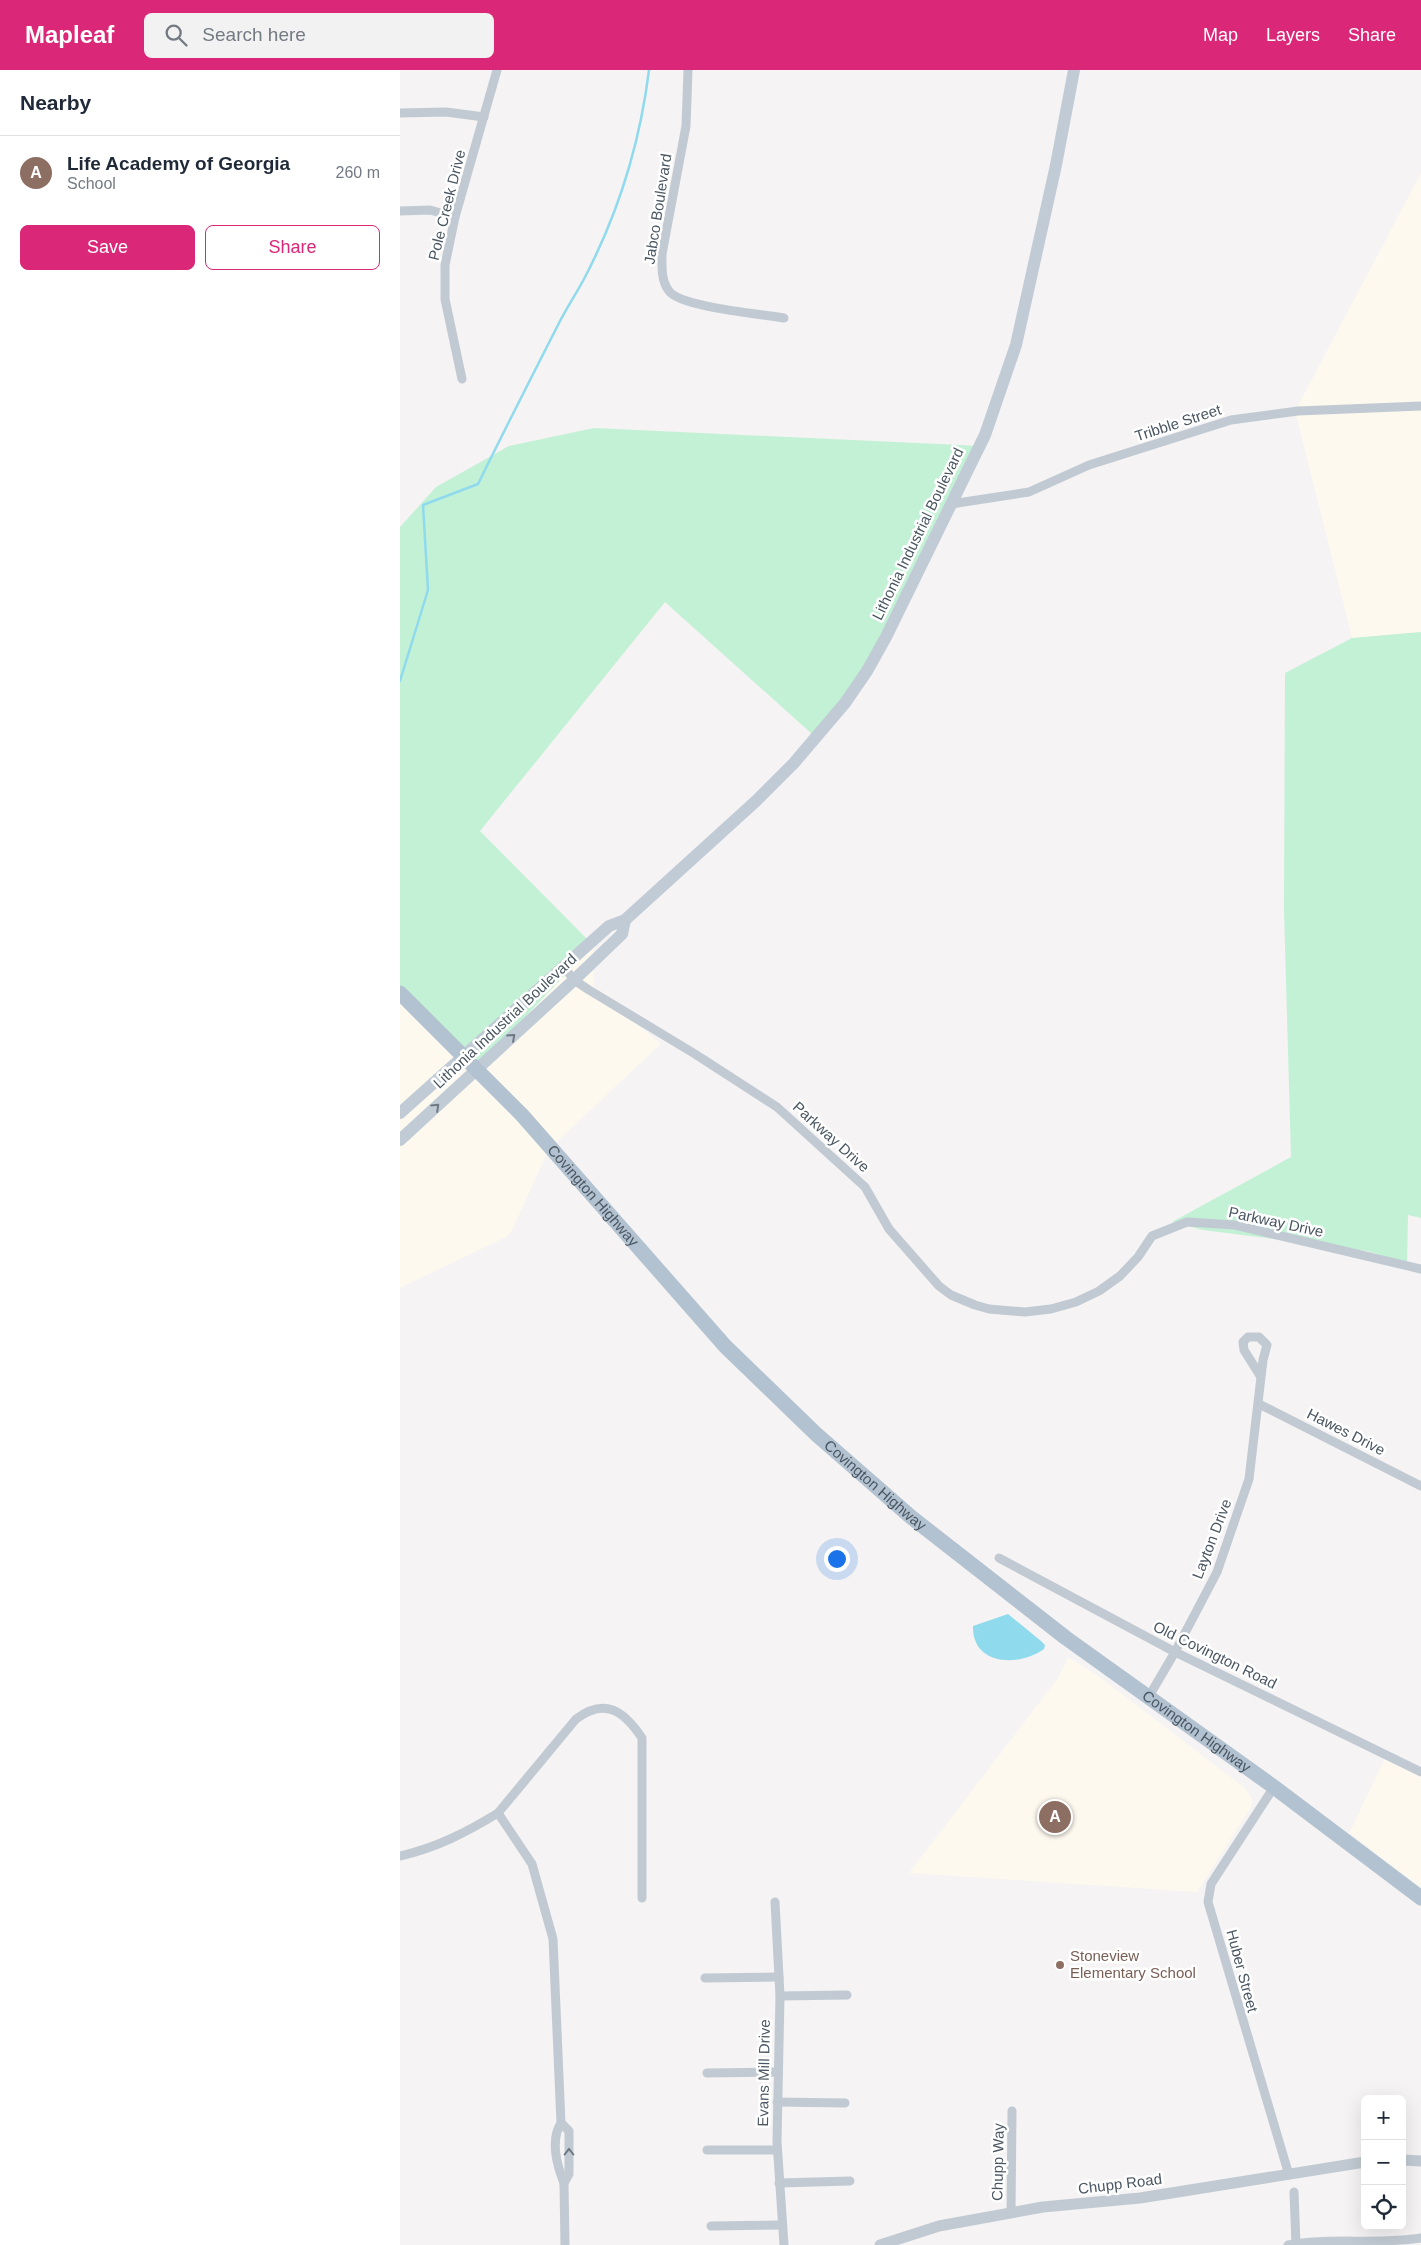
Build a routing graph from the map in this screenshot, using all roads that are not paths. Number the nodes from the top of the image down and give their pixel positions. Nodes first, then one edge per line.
1 (496, 70) edge
2 (688, 70) edge
3 (1074, 70) edge
4 (400, 113) edge
5 (484, 117) junction
6 (400, 211) edge
7 (455, 217) junction
8 (784, 318) dead end
9 (462, 379) dead end
10 (1421, 406) edge
11 (951, 504) junction
12 (625, 920) junction
13 (563, 966) junction
14 (574, 980) junction
15 (400, 993) edge
16 (462, 1055) junction
17 (476, 1070) junction
18 (400, 1113) edge
19 (400, 1140) edge
20 (1421, 1269) edge
21 (1261, 1377) dead end
22 (1259, 1404) junction
23 (1421, 1486) edge
24 (999, 1558) dead end
25 (1175, 1652) junction
26 (1148, 1698) junction
27 (1421, 1772) edge
28 (1274, 1787) junction
29 (498, 1813) junction
30 (400, 1856) edge
31 (642, 1898) dead end
32 (1421, 1898) edge
33 (775, 1902) dead end
34 (778, 1977) junction
35 (705, 1978) dead end
36 (847, 1995) dead end
37 (780, 1996) junction
38 (778, 2072) junction
39 (707, 2073) dead end
40 (777, 2102) junction
41 (845, 2103) dead end
42 (1012, 2111) dead end
43 (561, 2123) junction
44 (707, 2150) dead end
45 (777, 2150) junction
46 (1406, 2160) edge
47 (1421, 2161) edge
48 (1361, 2163) edge
49 (1289, 2175) junction
50 (850, 2181) dead end
51 (564, 2183) junction
52 (779, 2183) junction
53 (1294, 2192) dead end
54 (1011, 2213) junction
55 (781, 2225) junction
56 (711, 2226) dead end
57 (1421, 2238) edge
58 (1293, 2244) edge
59 (565, 2245) edge
60 (784, 2245) edge
61 (880, 2245) edge

1 - 5 street, Pole Creek Drive
2 - 8 street, Jabco Boulevard
3 - 11 main road, Lithonia Industrial Boulevard
4 - 5 street
5 - 7 street, Pole Creek Drive
6 - 7 street
7 - 9 street, Pole Creek Drive
10 - 11 street, Tribble Street
11 - 12 main road, Lithonia Industrial Boulevard
12 - 13 main road, Lithonia Industrial Boulevard
12 - 14 main road, Lithonia Industrial Boulevard
13 - 14 street, Parkway Drive
13 - 16 main road, Lithonia Industrial Boulevard
17 -> 14 main road, Lithonia Industrial Boulevard
14 - 20 street, Parkway Drive
15 - 16 main road, Covington Highway
16 - 17 main road, Covington Highway
16 - 18 main road, Lithonia Industrial Boulevard
19 -> 17 main road, Lithonia Industrial Boulevard
17 - 26 main road, Covington Highway
21 - 22 street, Layton Drive
22 - 23 street, Hawes Drive
22 - 25 street, Layton Drive
24 - 25 street, Old Covington Road
25 - 26 street, Layton Drive
25 - 27 street, Old Covington Road
26 - 28 main road, Covington Highway
28 - 32 main road, Covington Highway
28 - 49 street, Huber Street
29 - 30 street
29 - 31 street
29 - 43 street
33 - 34 street, Evans Mill Drive
34 - 35 street
34 - 37 street, Evans Mill Drive
36 - 37 street
37 - 38 street, Evans Mill Drive
38 - 39 street
38 - 40 street, Evans Mill Drive
40 - 41 street
40 - 45 street, Evans Mill Drive
42 - 54 street, Chupp Way
43 - 51 street
51 -> 43 street
44 - 45 street
45 - 52 street, Evans Mill Drive
46 - 47 street
48 - 49 street, Chupp Road
49 - 54 street, Chupp Road
50 - 52 street
51 - 59 street
52 - 55 street, Evans Mill Drive
53 - 58 street
54 - 61 street, Chupp Road
55 - 56 street
55 - 60 street, Evans Mill Drive
57 - 58 street

